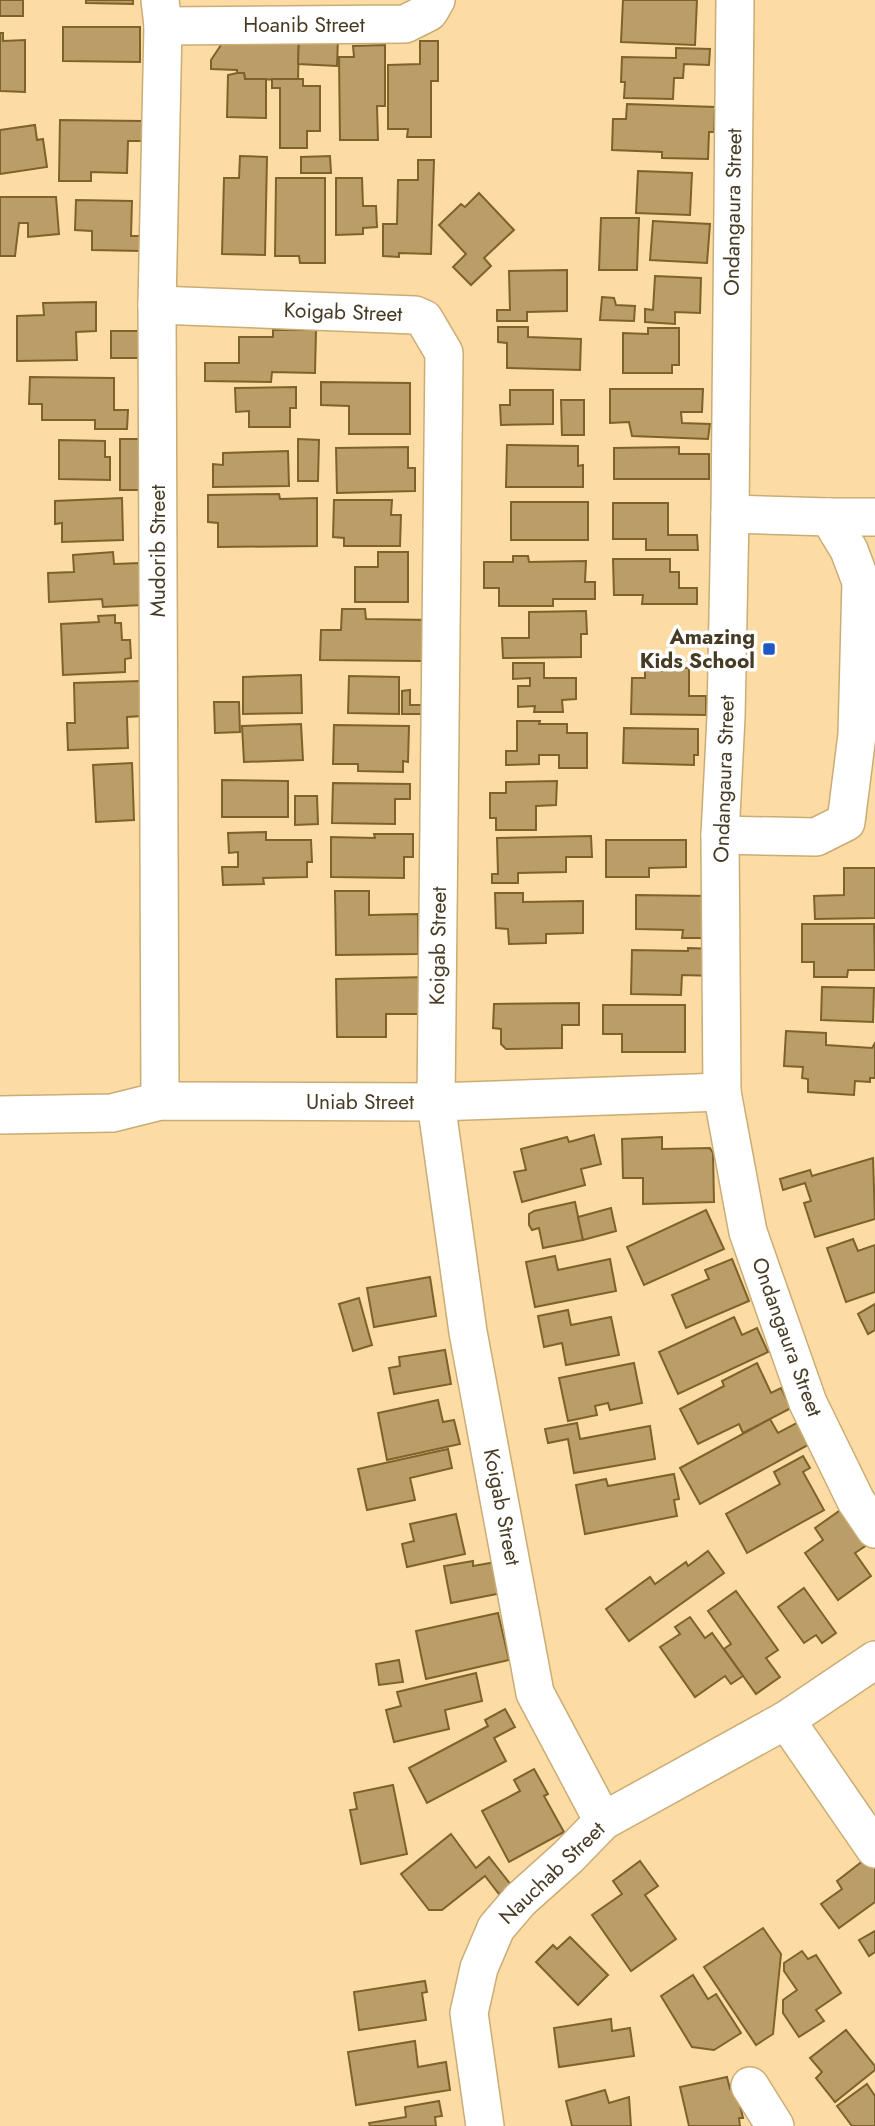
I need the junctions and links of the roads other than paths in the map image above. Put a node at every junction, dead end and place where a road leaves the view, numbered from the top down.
1 (436, 0) edge
2 (735, 0) edge
3 (161, 13) edge
4 (157, 305) junction
5 (730, 514) junction
6 (829, 517) junction
7 (875, 517) edge
8 (720, 835) junction
9 (722, 1092) junction
10 (160, 1101) junction
11 (436, 1102) junction
12 (0, 1115) edge
13 (875, 1529) edge
14 (875, 1660) edge
15 (786, 1720) junction
16 (603, 1821) junction
17 (875, 1849) edge
18 (750, 2086) dead end
19 (485, 2126) edge
20 (775, 2126) edge

1 - 3 street, Hoanib Street
2 - 5 street, Ondangaura Street
3 - 4 street, Mudorib Street
4 - 10 street, Mudorib Street
4 - 11 street, Koigab Street
5 - 6 street
5 - 8 street, Ondangaura Street
6 - 7 street
6 - 8 street
8 - 9 street, Ondangaura Street
9 - 11 street, Uniab Street
9 - 13 street, Ondangaura Street
10 - 11 street, Uniab Street
10 - 12 street, Uniab Street
11 - 16 street, Koigab Street
14 - 15 street, Nauchab Street
15 - 16 street, Nauchab Street
15 - 17 street
16 - 19 street, Nauchab Street
18 - 20 street

